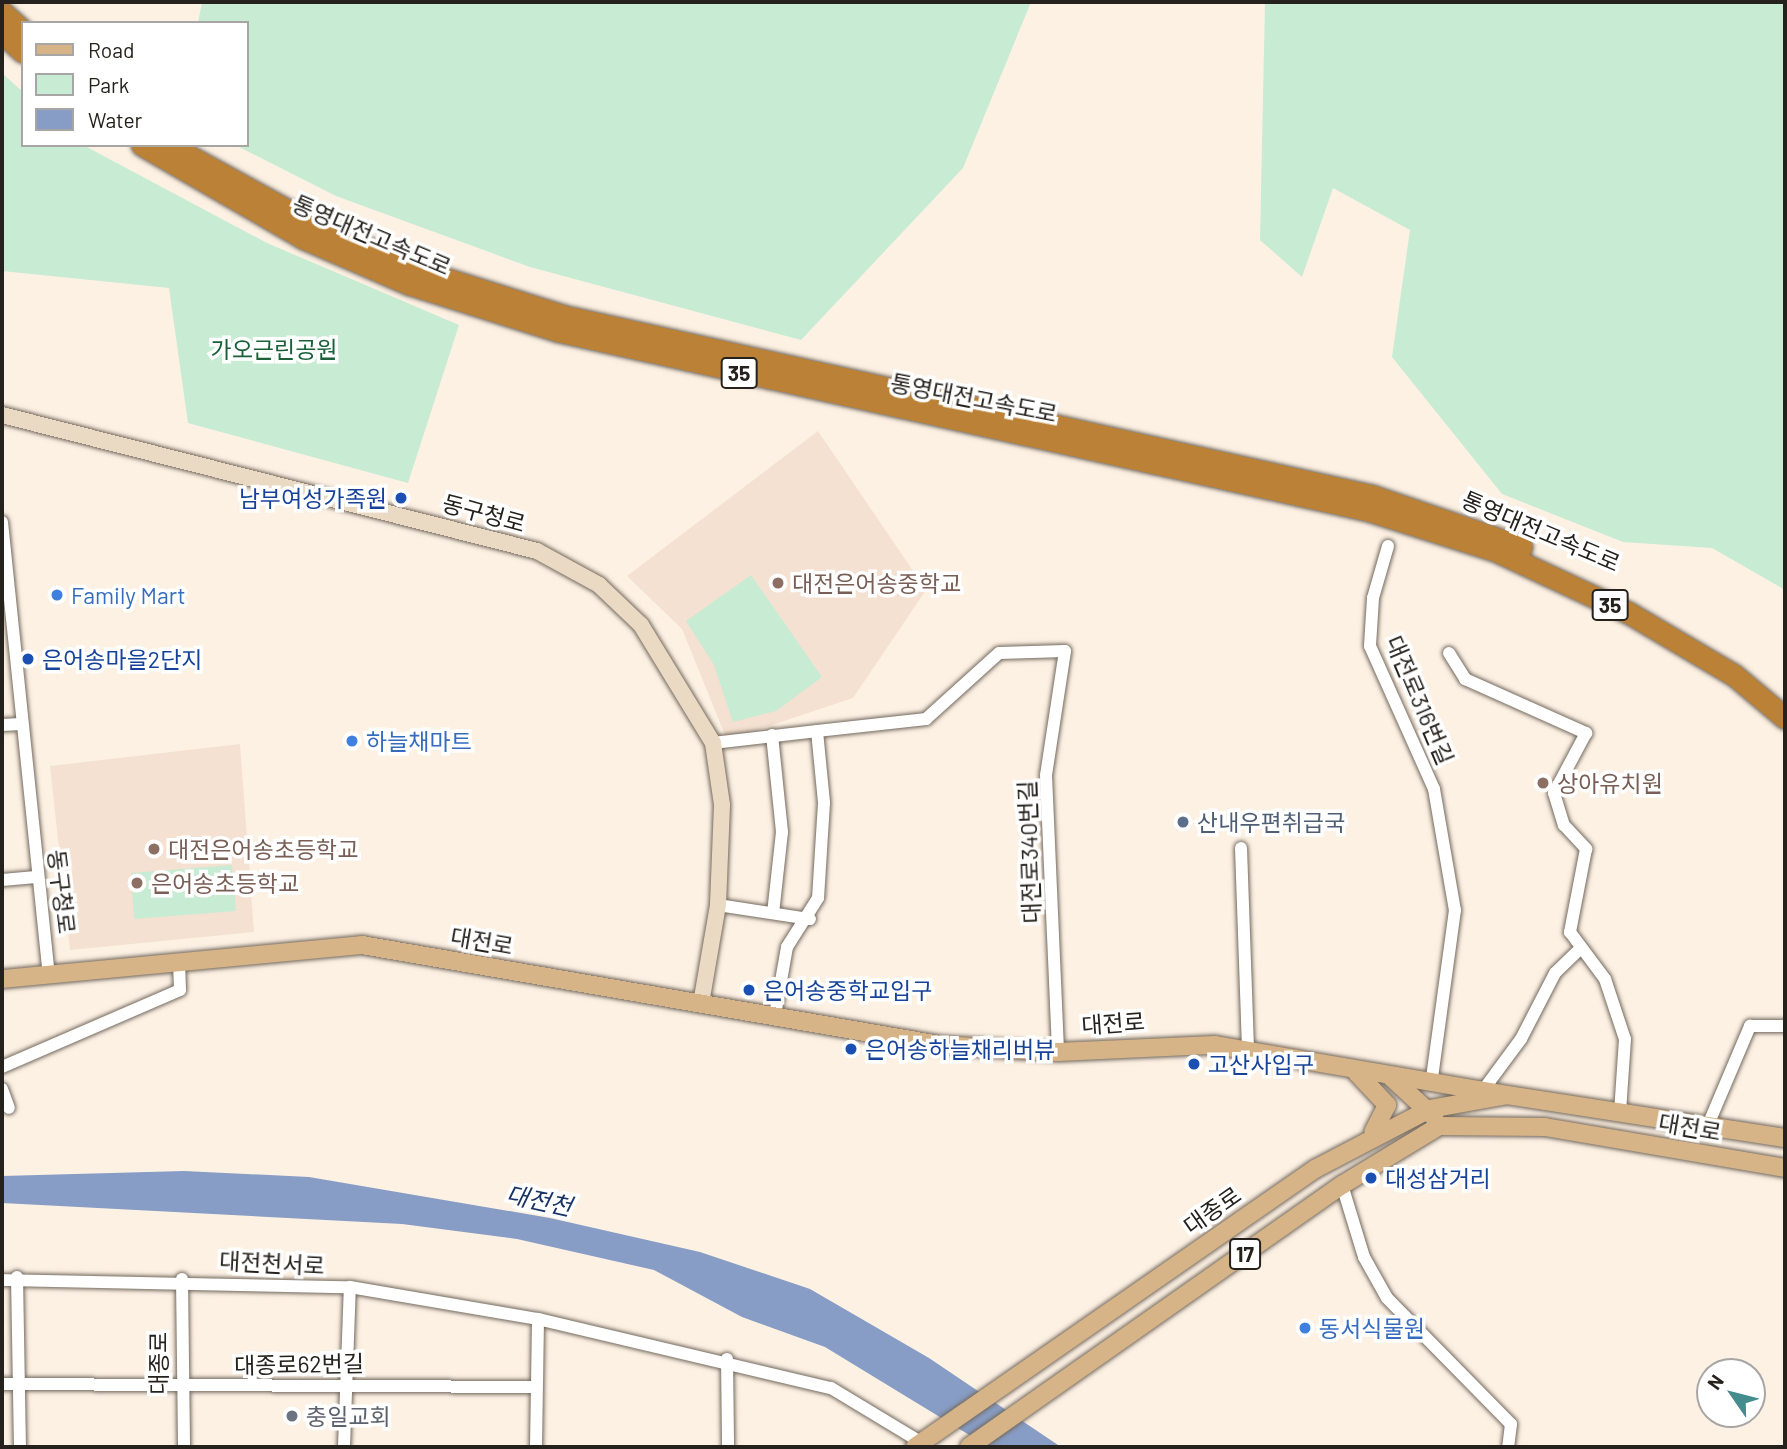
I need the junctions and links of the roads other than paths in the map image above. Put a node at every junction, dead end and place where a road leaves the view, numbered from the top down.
1 (2, 12) edge
2 (21, 30) edge
3 (2, 33) edge
4 (21, 50) edge
5 (145, 147) edge
6 (173, 147) edge
7 (2, 415) edge
8 (1370, 503) junction
9 (1420, 518) junction
10 (2, 522) edge
11 (1388, 546) dead end
12 (1449, 653) dead end
13 (1785, 701) edge
14 (1785, 718) edge
15 (21, 724) junction
16 (2, 725) edge
17 (817, 732) junction
18 (772, 735) junction
19 (713, 743) junction
20 (1241, 848) dead end
21 (36, 877) junction
22 (2, 880) edge
23 (718, 905) junction
24 (774, 914) junction
25 (810, 919) junction
26 (1578, 951) junction
27 (179, 963) junction
28 (49, 975) junction
29 (2, 979) edge
30 (701, 1003) junction
31 (775, 1015) junction
32 (1785, 1026) edge
33 (1248, 1049) junction
34 (1058, 1052) junction
35 (2, 1066) edge
36 (1357, 1073) junction
37 (1388, 1075) junction
38 (1432, 1078) junction
39 (2, 1089) edge
40 (1484, 1090) junction
41 (1507, 1095) junction
42 (9, 1108) dead end
43 (1430, 1109) junction
44 (1620, 1113) junction
45 (1708, 1125) junction
46 (1439, 1126) junction
47 (1370, 1135) junction
48 (1785, 1138) edge
49 (1785, 1168) edge
50 (1342, 1185) junction
51 (17, 1277) junction
52 (182, 1279) junction
53 (2, 1280) edge
54 (350, 1287) junction
55 (538, 1319) junction
56 (727, 1359) junction
57 (2, 1384) edge
58 (346, 1384) junction
59 (20, 1385) junction
60 (182, 1386) junction
61 (536, 1387) junction
62 (920, 1444) edge
63 (20, 1447) edge
64 (184, 1447) edge
65 (344, 1447) edge
66 (536, 1447) edge
67 (728, 1447) edge
68 (970, 1447) edge
69 (1508, 1447) edge

1 - 2 highway
3 - 4 highway
5 - 8 highway, 통영대전고속도로 / 35
6 - 8 highway, 통영대전고속도로 / 35
7 - 19 main road, 동구청로
8 - 9 highway, 통영대전고속도로 / 35
9 - 13 highway, 통영대전고속도로 / 35
9 - 14 highway, 통영대전고속도로 / 35
10 - 15 street, 동구청로
11 - 38 street, 대전로316번길
12 - 26 street
15 - 16 street
15 - 21 street, 동구청로
17 - 18 street
17 - 25 street
17 - 34 street, 대전로340번길
18 - 19 street
18 - 24 street
19 - 23 main road, 동구청로
20 - 33 street
21 - 22 street
21 - 28 street, 동구청로
23 - 24 street
23 - 30 main road, 동구청로
24 - 25 street
25 - 31 street
26 - 40 street
26 - 44 street
27 - 28 main road, 대전로
27 - 30 main road, 대전로
27 - 35 street
28 - 29 main road, 대전로
30 - 31 main road, 대전로
31 - 34 main road, 대전로
32 - 45 street, 대전로
33 - 34 main road, 대전로
33 - 36 main road, 대전로
36 - 37 main road, 대전로
36 - 47 main road
37 - 38 main road, 대전로
37 - 43 main road
38 - 40 main road, 대전로
39 - 42 street
40 - 41 main road, 대전로
41 - 43 main road, 대전로 / 17
41 - 44 main road, 대전로 / 17
43 - 46 main road
43 - 47 main road, 대종로 / 17
44 - 45 main road, 대전로 / 17
45 - 48 main road, 대전로 / 17
46 - 49 main road, 대전로
46 - 50 main road, 17
47 - 62 main road, 대종로 / 17
50 - 68 main road, 17
50 - 69 street
51 - 52 street, 대전천서로
51 - 53 street, 대전천서로
51 - 59 street
52 - 54 street, 대전천서로
52 - 60 street, 대종로
54 - 55 street, 대전천서로
54 - 58 street
55 - 56 street, 대전천서로
55 - 61 street
56 - 62 street, 대전천서로
56 - 67 street
57 - 59 street, 대종로62번길
58 - 60 street, 대종로62번길
58 - 61 street, 대종로62번길
58 - 65 street
59 - 60 street, 대종로62번길
59 - 63 street
60 - 64 street, 대종로
61 - 66 street

